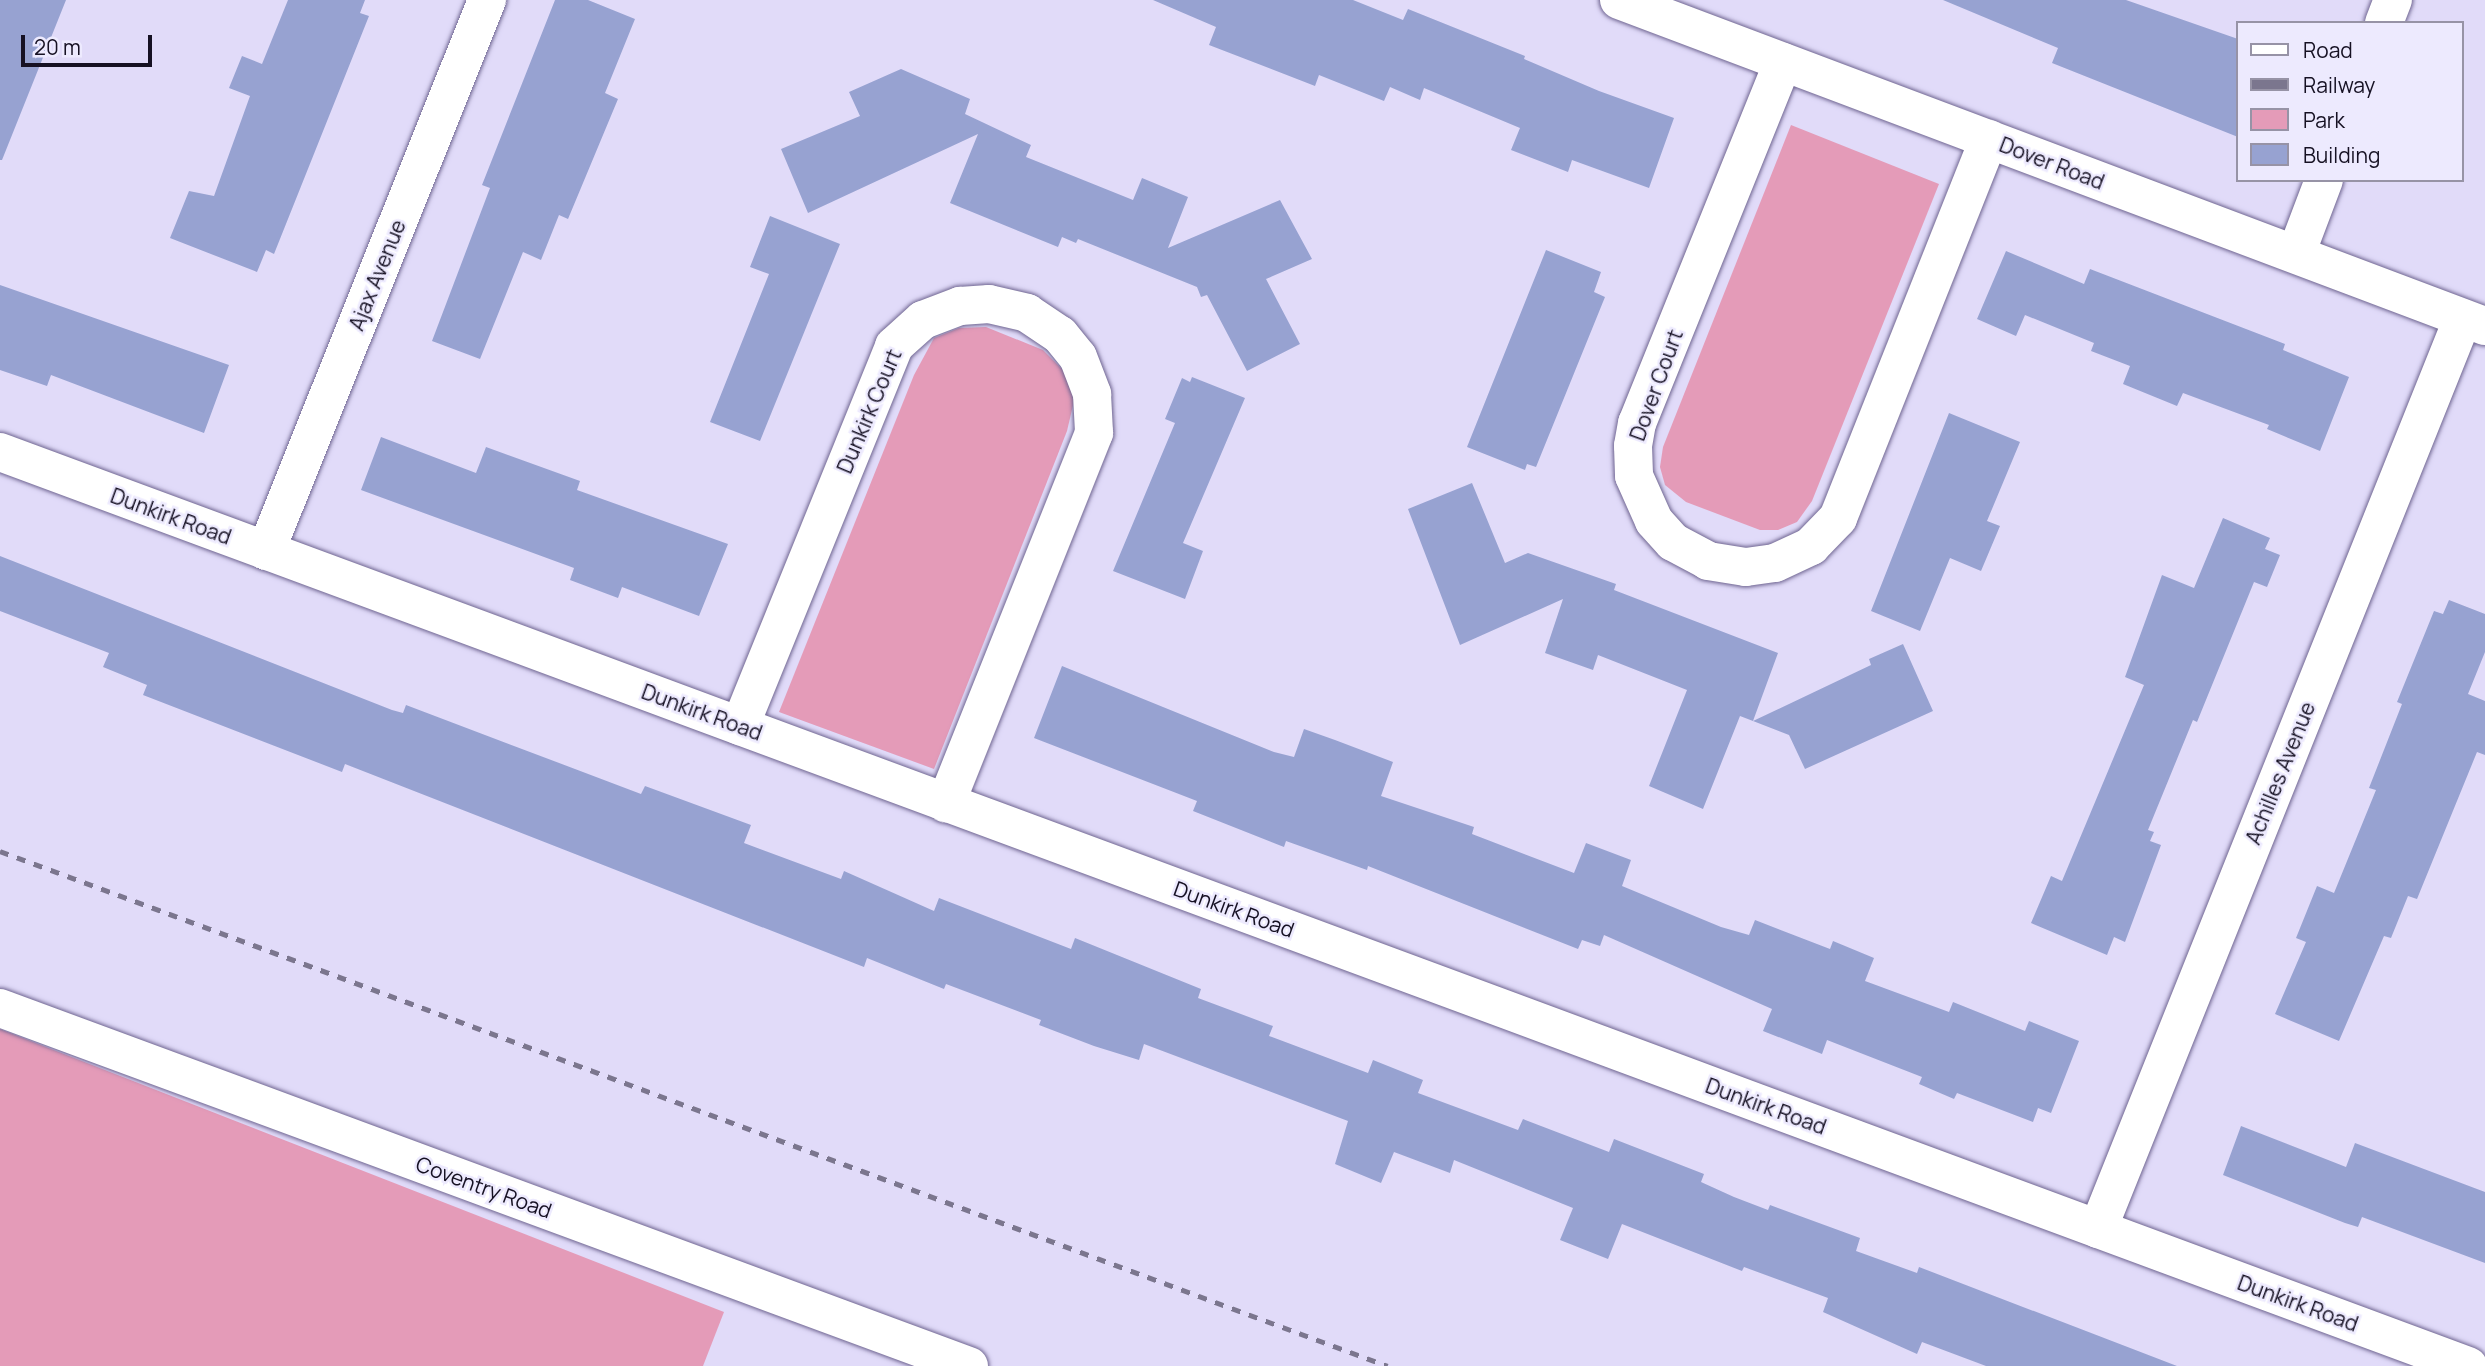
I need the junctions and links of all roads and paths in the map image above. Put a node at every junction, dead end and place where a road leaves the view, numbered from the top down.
1 (487, 0) edge
2 (1619, 0) edge
3 (2393, 0) edge
4 (2385, 21) edge
5 (1783, 62) junction
6 (1989, 139) junction
7 (2323, 182) edge
8 (2296, 254) junction
9 (2474, 322) edge
10 (0, 452) edge
11 (266, 551) junction
12 (740, 726) junction
13 (946, 803) junction
14 (0, 1007) edge
15 (2098, 1229) junction
16 (969, 1366) edge
17 (2468, 1366) edge

1 - 11 street, Ajax Avenue
2 - 5 street, Dover Road
3 - 4 street
5 - 6 street, Dover Road
5 - 6 street, Dover Court
6 - 8 street, Dover Road
7 - 8 street
8 - 9 street, Dover Road
9 - 15 street, Achilles Avenue
10 - 11 street, Dunkirk Road
11 - 12 street, Dunkirk Road
12 - 13 street, Dunkirk Road
12 - 13 street, Dunkirk Court
13 - 15 street, Dunkirk Road
14 - 16 street, Coventry Road
15 - 17 street, Dunkirk Road

